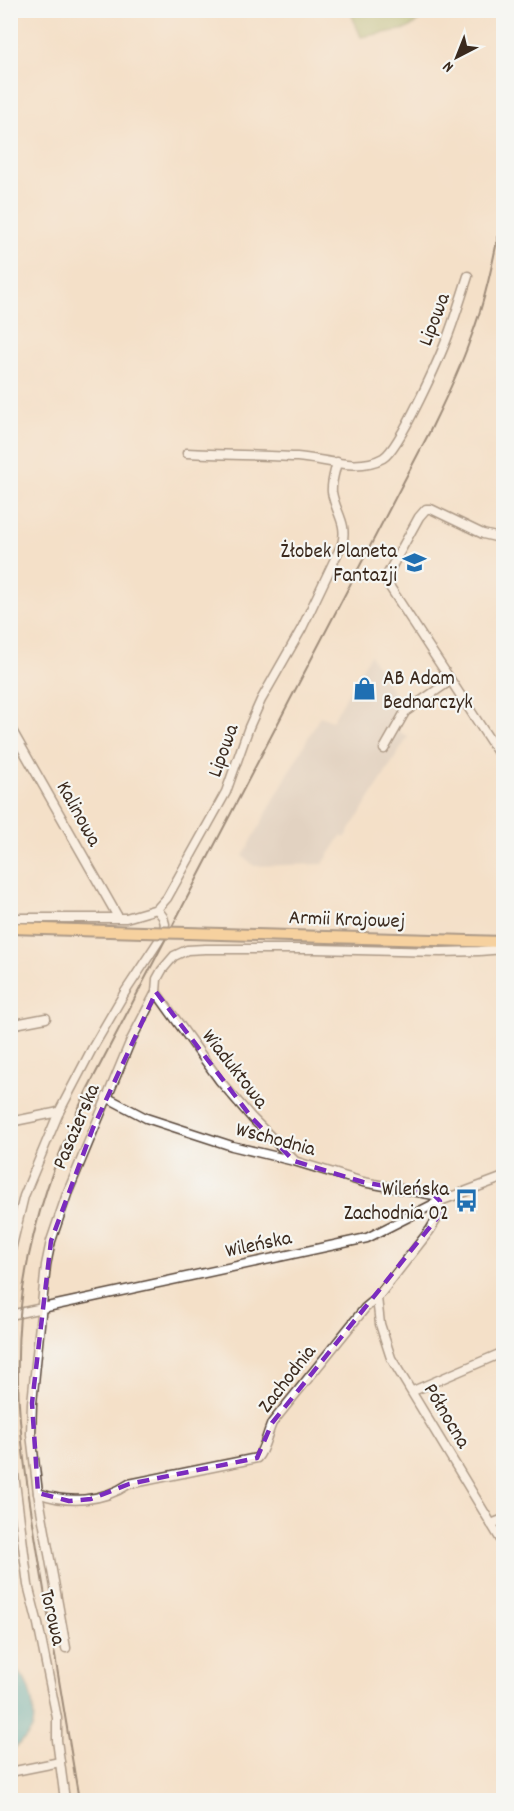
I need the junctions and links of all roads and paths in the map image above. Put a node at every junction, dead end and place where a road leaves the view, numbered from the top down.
1 (468, 276) dead end
2 (187, 453) dead end
3 (337, 462) junction
4 (504, 539) edge
5 (450, 681) junction
6 (10, 727) edge
7 (384, 749) dead end
8 (504, 762) edge
9 (157, 909) junction
10 (118, 917) junction
11 (10, 918) edge
12 (10, 928) edge
13 (504, 942) edge
14 (504, 949) edge
15 (156, 992) junction
16 (46, 1018) dead end
17 (10, 1025) edge
18 (106, 1097) junction
19 (59, 1112) junction
20 (10, 1122) edge
21 (294, 1161) junction
22 (504, 1177) edge
23 (440, 1201) junction
24 (10, 1254) edge
25 (377, 1298) junction
26 (42, 1309) junction
27 (10, 1315) edge
28 (504, 1352) edge
29 (412, 1391) junction
30 (10, 1442) edge
31 (38, 1493) junction
32 (504, 1519) edge
33 (491, 1524) junction
34 (504, 1545) edge
35 (66, 1648) dead end
36 (60, 1762) junction
37 (10, 1772) edge
38 (65, 1800) edge

1 - 3 street, Lipowa
2 - 3 street, Lipowa
3 - 9 street, Lipowa
4 - 5 street
5 - 7 street
5 - 8 street
6 - 10 street, Kalinowa
9 - 10 street
9 - 19 street
10 - 11 street
12 - 13 main road, Armii Krajowej, bridge
14 - 15 street, Pasażerska
15 - 18 street, Pasażerska
15 - 21 street, Wiaduktowa
16 - 17 street
18 - 21 street, Wschodnia
18 - 26 street, Pasażerska
19 - 20 street
19 - 24 street
21 - 23 street, Wschodnia
22 - 23 street, Wileńska
23 - 25 street, Zachodnia
23 - 26 street, Wileńska
25 - 29 street, Północna
25 - 31 street, Zachodnia
26 - 27 street, Wileńska
26 - 31 street, Pasażerska
28 - 29 street
29 - 33 street, Północna
30 - 36 street, Torowa
31 - 35 street, Pasażerska
32 - 33 street
33 - 34 street, Północna
36 - 37 street
36 - 38 street, Torowa

